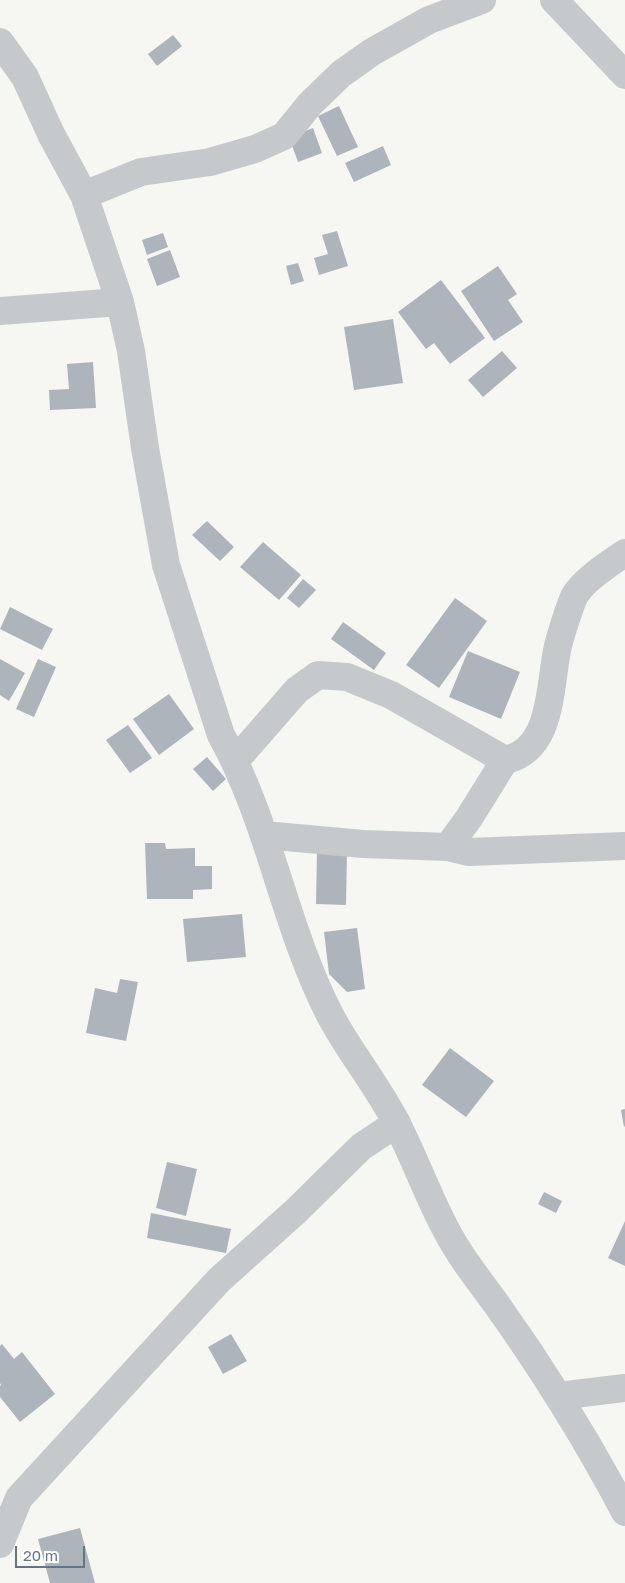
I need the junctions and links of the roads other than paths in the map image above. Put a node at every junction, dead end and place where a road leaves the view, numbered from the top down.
1 (482, 0) edge
2 (554, 0) edge
3 (0, 42) edge
4 (625, 75) edge
5 (84, 195) junction
6 (120, 302) junction
7 (0, 311) edge
8 (625, 552) edge
9 (505, 760) junction
10 (235, 761) junction
11 (264, 835) junction
12 (625, 846) edge
13 (448, 847) junction
14 (397, 1123) junction
15 (625, 1388) edge
16 (558, 1396) junction
17 (625, 1512) edge
18 (0, 1544) edge

1 - 5 street
2 - 4 street
3 - 5 street
5 - 6 street
6 - 7 street
6 - 10 street
8 - 9 street
9 - 10 street
9 - 13 street
10 - 11 street
11 - 13 street
11 - 14 street
12 - 13 street
14 - 16 street
14 - 18 street
15 - 16 street
16 - 17 street

